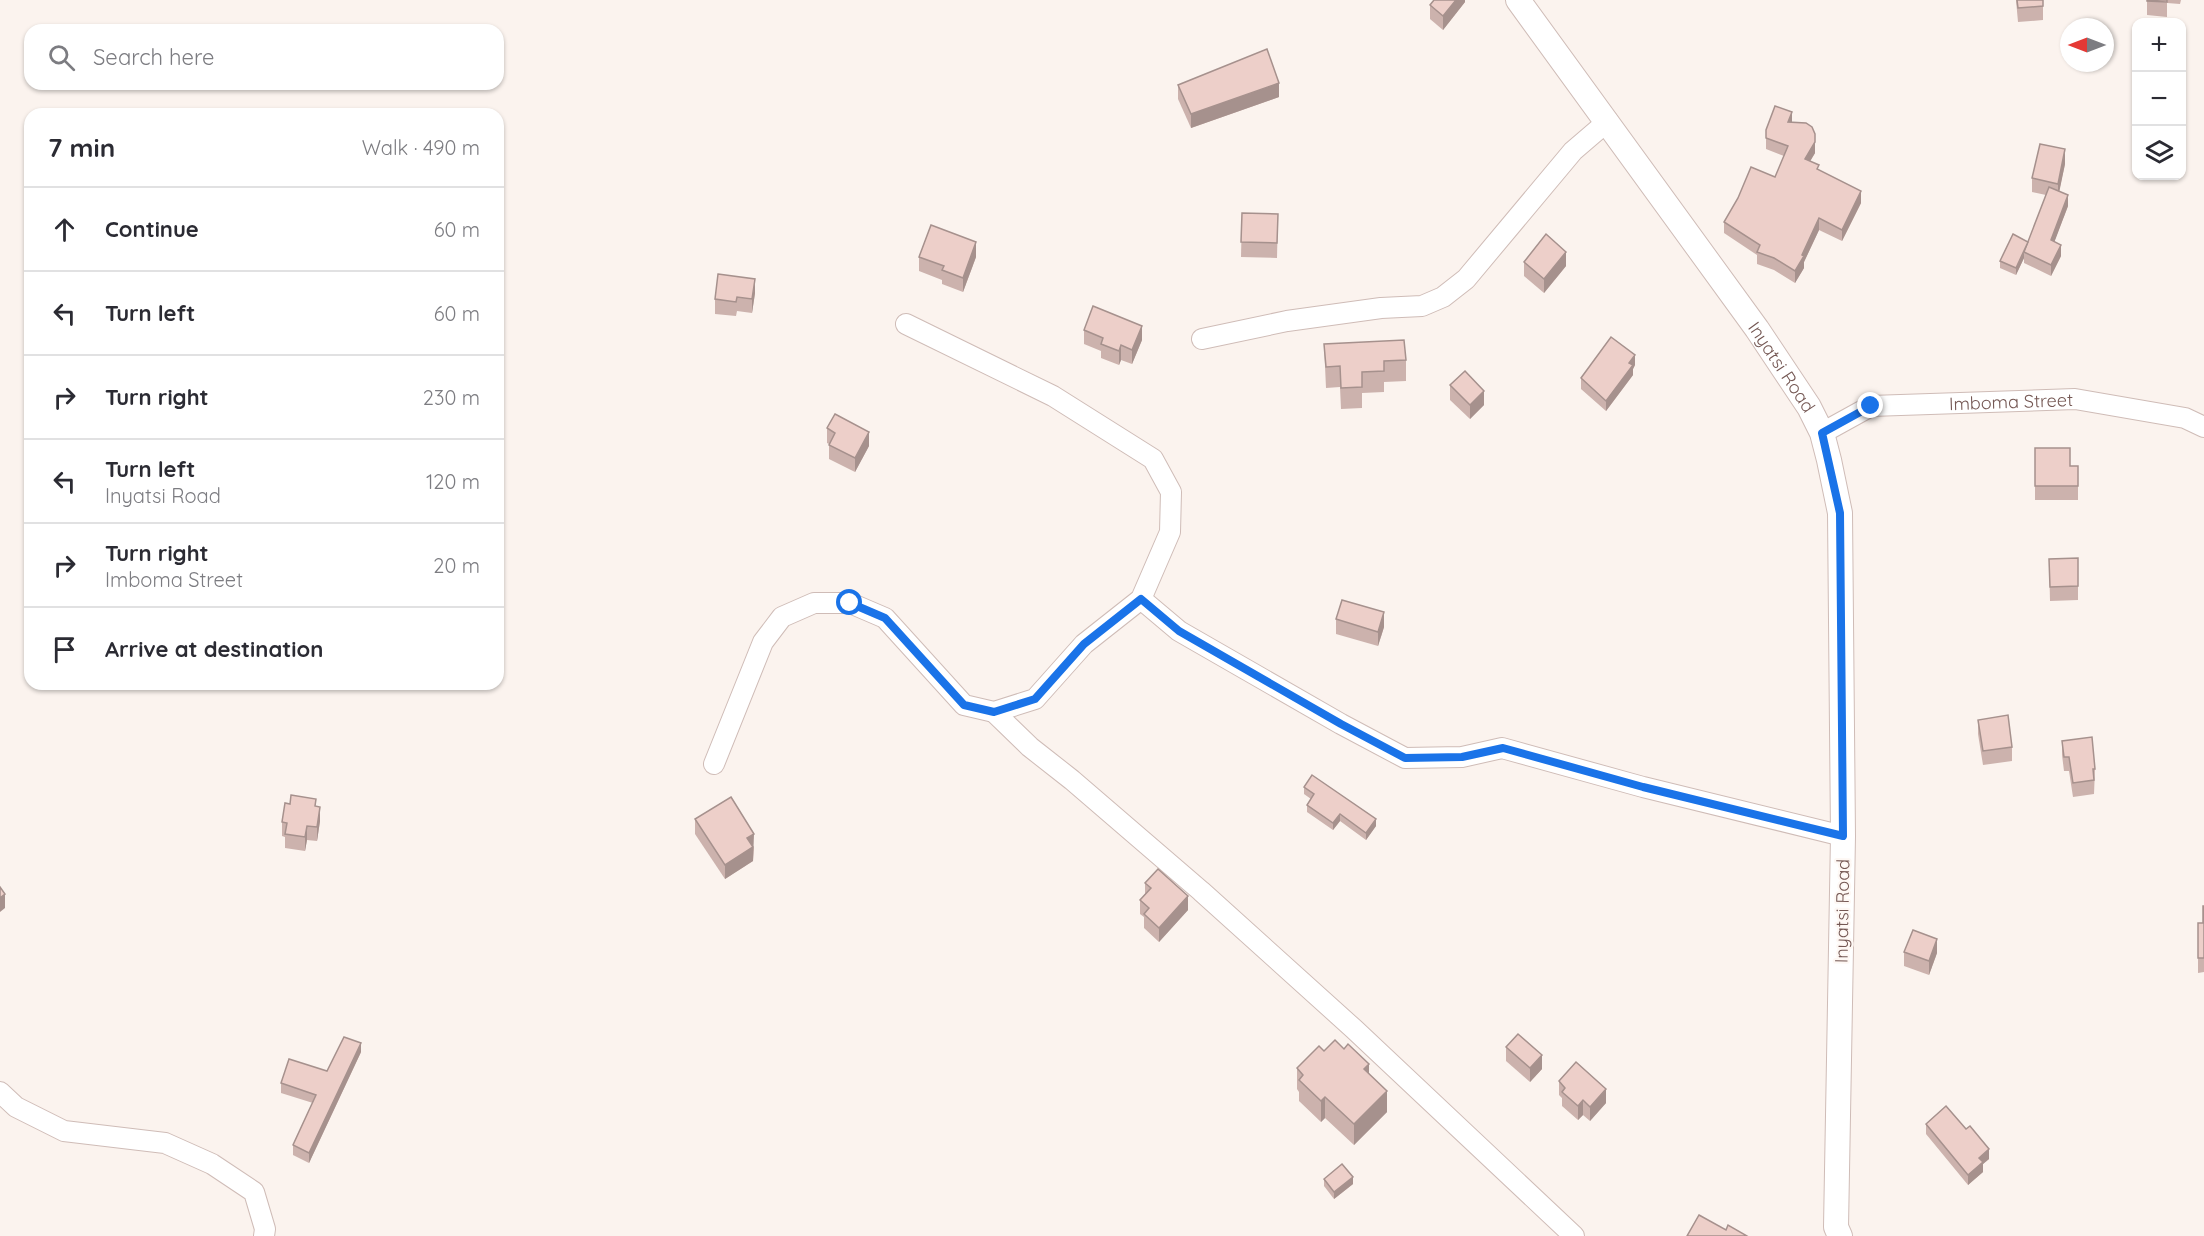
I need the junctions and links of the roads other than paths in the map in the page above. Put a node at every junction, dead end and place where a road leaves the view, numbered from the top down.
1 (1518, 0) edge
2 (1608, 121) junction
3 (906, 324) dead end
4 (1202, 339) dead end
5 (2204, 427) edge
6 (1822, 433) junction
7 (1141, 599) junction
8 (994, 712) junction
9 (714, 764) dead end
10 (1843, 836) junction
11 (0, 1092) edge
12 (264, 1236) edge
13 (1574, 1236) edge
14 (1840, 1236) edge

1 - 2 street, Inyatsi Road
2 - 4 street
2 - 6 street, Inyatsi Road
3 - 7 street
5 - 6 street, Imboma Street
6 - 10 street, Inyatsi Road
7 - 8 street
7 - 10 street
8 - 9 street
8 - 13 street
10 - 14 street, Inyatsi Road
11 - 12 street

